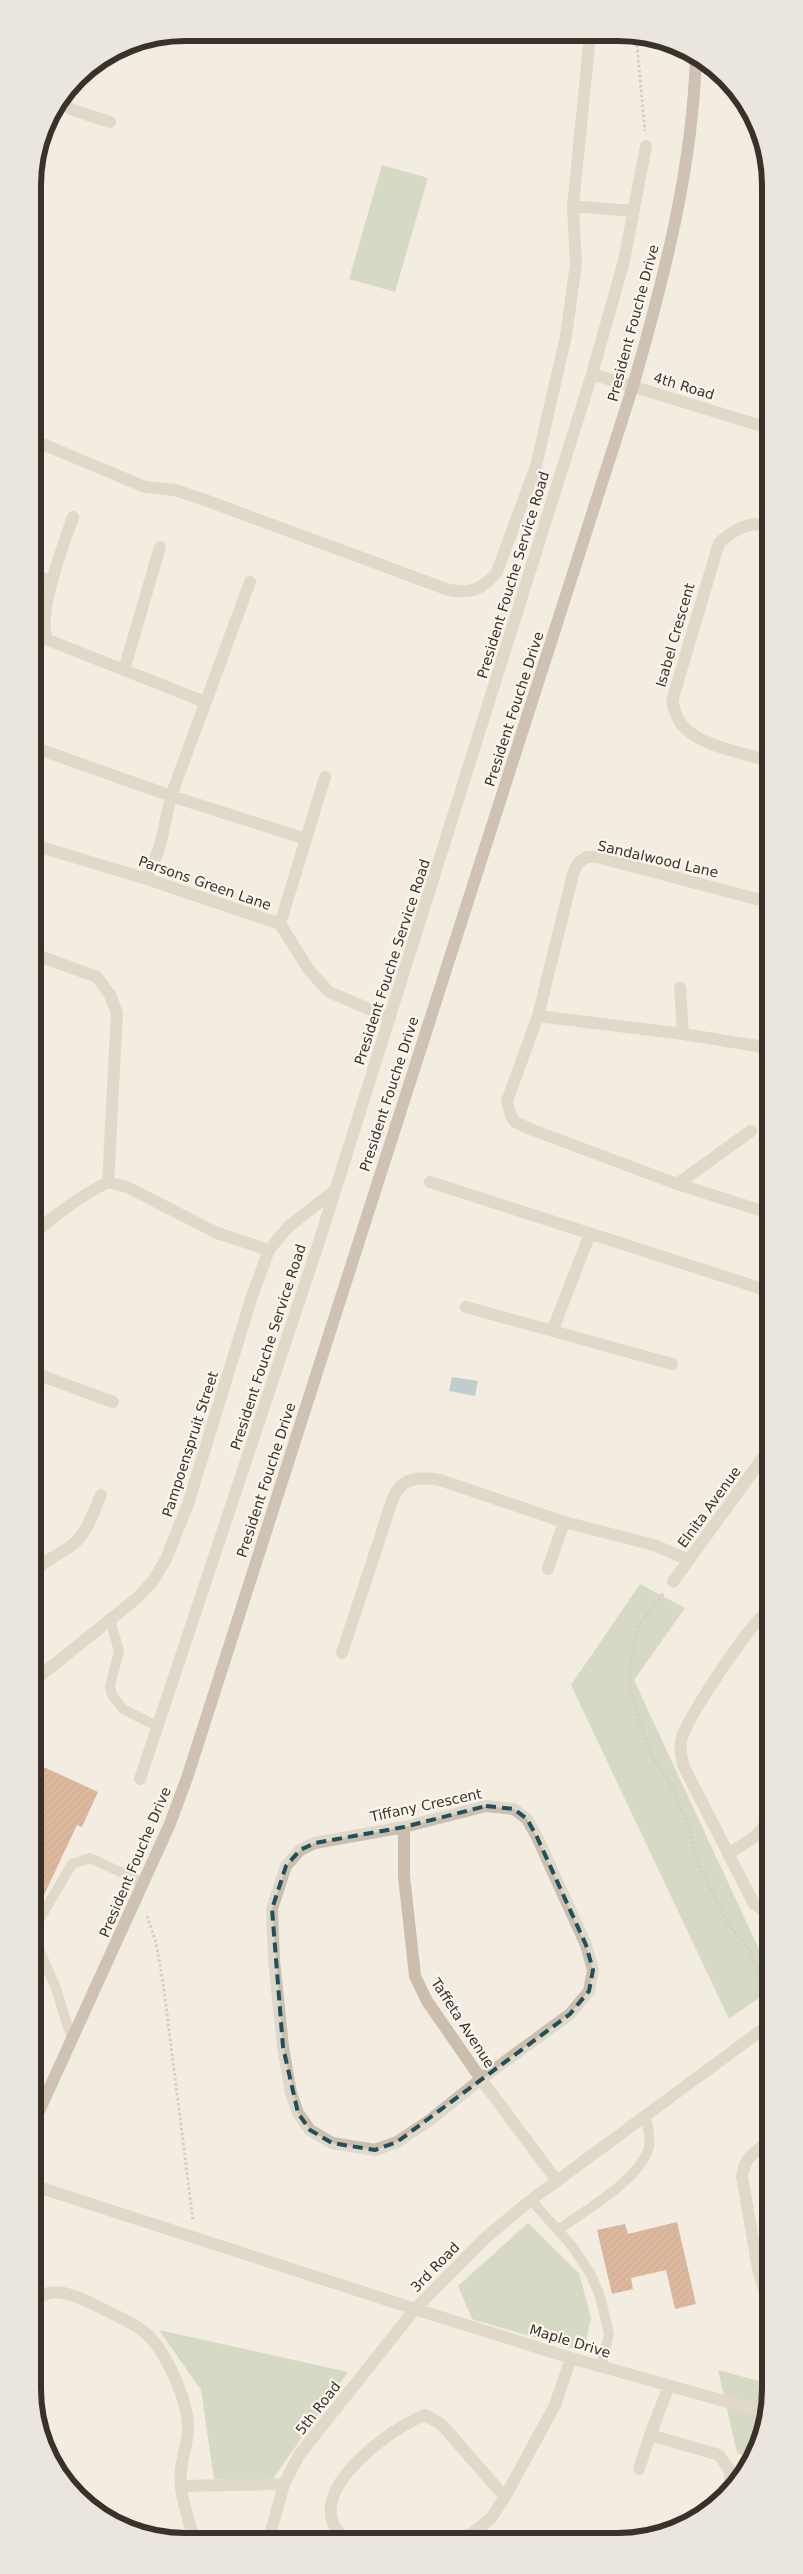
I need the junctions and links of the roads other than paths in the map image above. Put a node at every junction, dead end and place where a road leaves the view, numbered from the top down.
1 (589, 41) edge
2 (695, 64) edge
3 (66, 106) edge
4 (110, 122) dead end
5 (646, 146) road end
6 (573, 206) junction
7 (632, 211) junction
8 (592, 374) junction
9 (633, 386) junction
10 (762, 426) edge
11 (42, 443) edge
12 (73, 518) dead end
13 (762, 524) edge
14 (160, 547) dead end
15 (42, 577) edge
16 (51, 581) junction
17 (250, 582) dead end
18 (124, 670) junction
19 (205, 702) junction
20 (42, 750) edge
21 (762, 759) edge
22 (325, 777) dead end
23 (170, 796) junction
24 (306, 840) junction
25 (42, 847) edge
26 (147, 879) junction
27 (762, 900) edge
28 (280, 924) junction
29 (42, 957) edge
30 (680, 988) dead end
31 (538, 1016) junction
32 (390, 1018) junction
33 (683, 1034) junction
34 (762, 1047) edge
35 (751, 1131) dead end
36 (108, 1182) junction
37 (430, 1182) dead end
38 (676, 1184) junction
39 (334, 1191) junction
40 (762, 1211) edge
41 (42, 1227) edge
42 (590, 1234) junction
43 (269, 1250) junction
44 (762, 1289) edge
45 (466, 1307) dead end
46 (553, 1330) junction
47 (672, 1364) dead end
48 (41, 1376) edge
49 (113, 1402) dead end
50 (761, 1460) edge
51 (101, 1495) dead end
52 (564, 1522) junction
53 (689, 1560) junction
54 (41, 1561) edge
55 (548, 1570) dead end
56 (673, 1582) dead end
57 (761, 1618) edge
58 (110, 1619) junction
59 (342, 1654) dead end
60 (41, 1674) edge
61 (158, 1727) junction
62 (140, 1779) dead end
63 (404, 1827) junction
64 (761, 1830) edge
65 (728, 1854) junction
66 (142, 1888) junction
67 (761, 1909) edge
68 (41, 1916) edge
69 (41, 1954) edge
70 (761, 2035) edge
71 (72, 2040) junction
72 (481, 2079) junction
73 (41, 2107) edge
74 (646, 2116) junction
75 (761, 2147) edge
76 (558, 2181) junction
77 (41, 2188) edge
78 (531, 2200) junction
79 (558, 2230) junction
80 (761, 2267) edge
81 (758, 2269) junction
82 (761, 2279) edge
83 (41, 2297) edge
84 (415, 2309) junction
85 (571, 2358) junction
86 (601, 2366) junction
87 (669, 2386) junction
88 (760, 2411) edge
89 (650, 2435) junction
90 (639, 2469) dead end
91 (730, 2478) edge
92 (284, 2484) junction
93 (181, 2486) junction
94 (505, 2497) junction
95 (193, 2533) edge
96 (271, 2533) edge
97 (340, 2533) edge
98 (472, 2533) edge

1 - 6 street
2 - 9 street, President Fouche Drive
3 - 4 street
5 - 7 street, President Fouche Service Road
6 - 7 street
6 - 11 street
7 - 8 street, President Fouche Service Road
8 - 9 street, 4th Road
8 - 32 street, President Fouche Service Road
9 - 10 street, 4th Road
9 - 66 street, President Fouche Drive
12 - 16 street
13 - 21 street, Isabel Crescent
14 - 18 street
15 - 16 street
16 - 18 street
17 - 19 street
18 - 19 street
19 - 23 street
20 - 23 street
22 - 24 street
23 - 24 street
23 - 26 street
24 - 28 street
25 - 26 street, Parsons Green Lane
26 - 28 street, Parsons Green Lane
27 - 31 street, Sandalwood Lane
28 - 32 street, Parsons Green Lane
29 - 36 street
30 - 33 street
31 - 33 street
31 - 38 street, Sandalwood Lane
32 - 39 street, President Fouche Service Road
33 - 34 street
35 - 38 street
36 - 41 street
36 - 43 street
37 - 42 street
38 - 40 street, Sandalwood Lane
39 - 43 street, Pampoenspruit Street
39 - 61 street, President Fouche Service Road
42 - 44 street
42 - 46 street
43 - 58 street, Pampoenspruit Street
45 - 46 street
46 - 47 street
48 - 49 street
50 - 53 street, Elnita Avenue
51 - 54 street
52 - 53 street
52 - 55 street
52 - 59 street
53 - 56 street, Elnita Avenue
57 - 65 street
58 - 60 street, Pampoenspruit Street
58 - 61 lane
61 - 62 street, President Fouche Service Road
63 - 72 street, Taffeta Avenue
63 - 72 street, Tiffany Crescent
63 - 72 street, Tiffany Crescent
64 - 65 street
65 - 67 street
66 - 68 lane
66 - 71 street, President Fouche Drive
69 - 71 lane
70 - 74 street, 3rd Road
71 - 73 street, President Fouche Drive
72 - 76 street, Taffeta Avenue
74 - 76 street, 3rd Road
74 - 79 lane
75 - 81 street
76 - 78 street, 3rd Road
77 - 84 street, 3rd Road
78 - 79 lane
78 - 84 street, 3rd Road
79 - 86 lane
80 - 81 street
81 - 82 street
83 - 93 street
84 - 85 street, Maple Drive
84 - 92 street, 5th Road
85 - 86 street, Maple Drive
85 - 94 street
86 - 87 street, Maple Drive
87 - 88 street, Maple Drive
87 - 89 street
89 - 90 street
89 - 91 street
92 - 93 street
92 - 96 street, 5th Road
93 - 95 street
94 - 97 street
94 - 98 street

